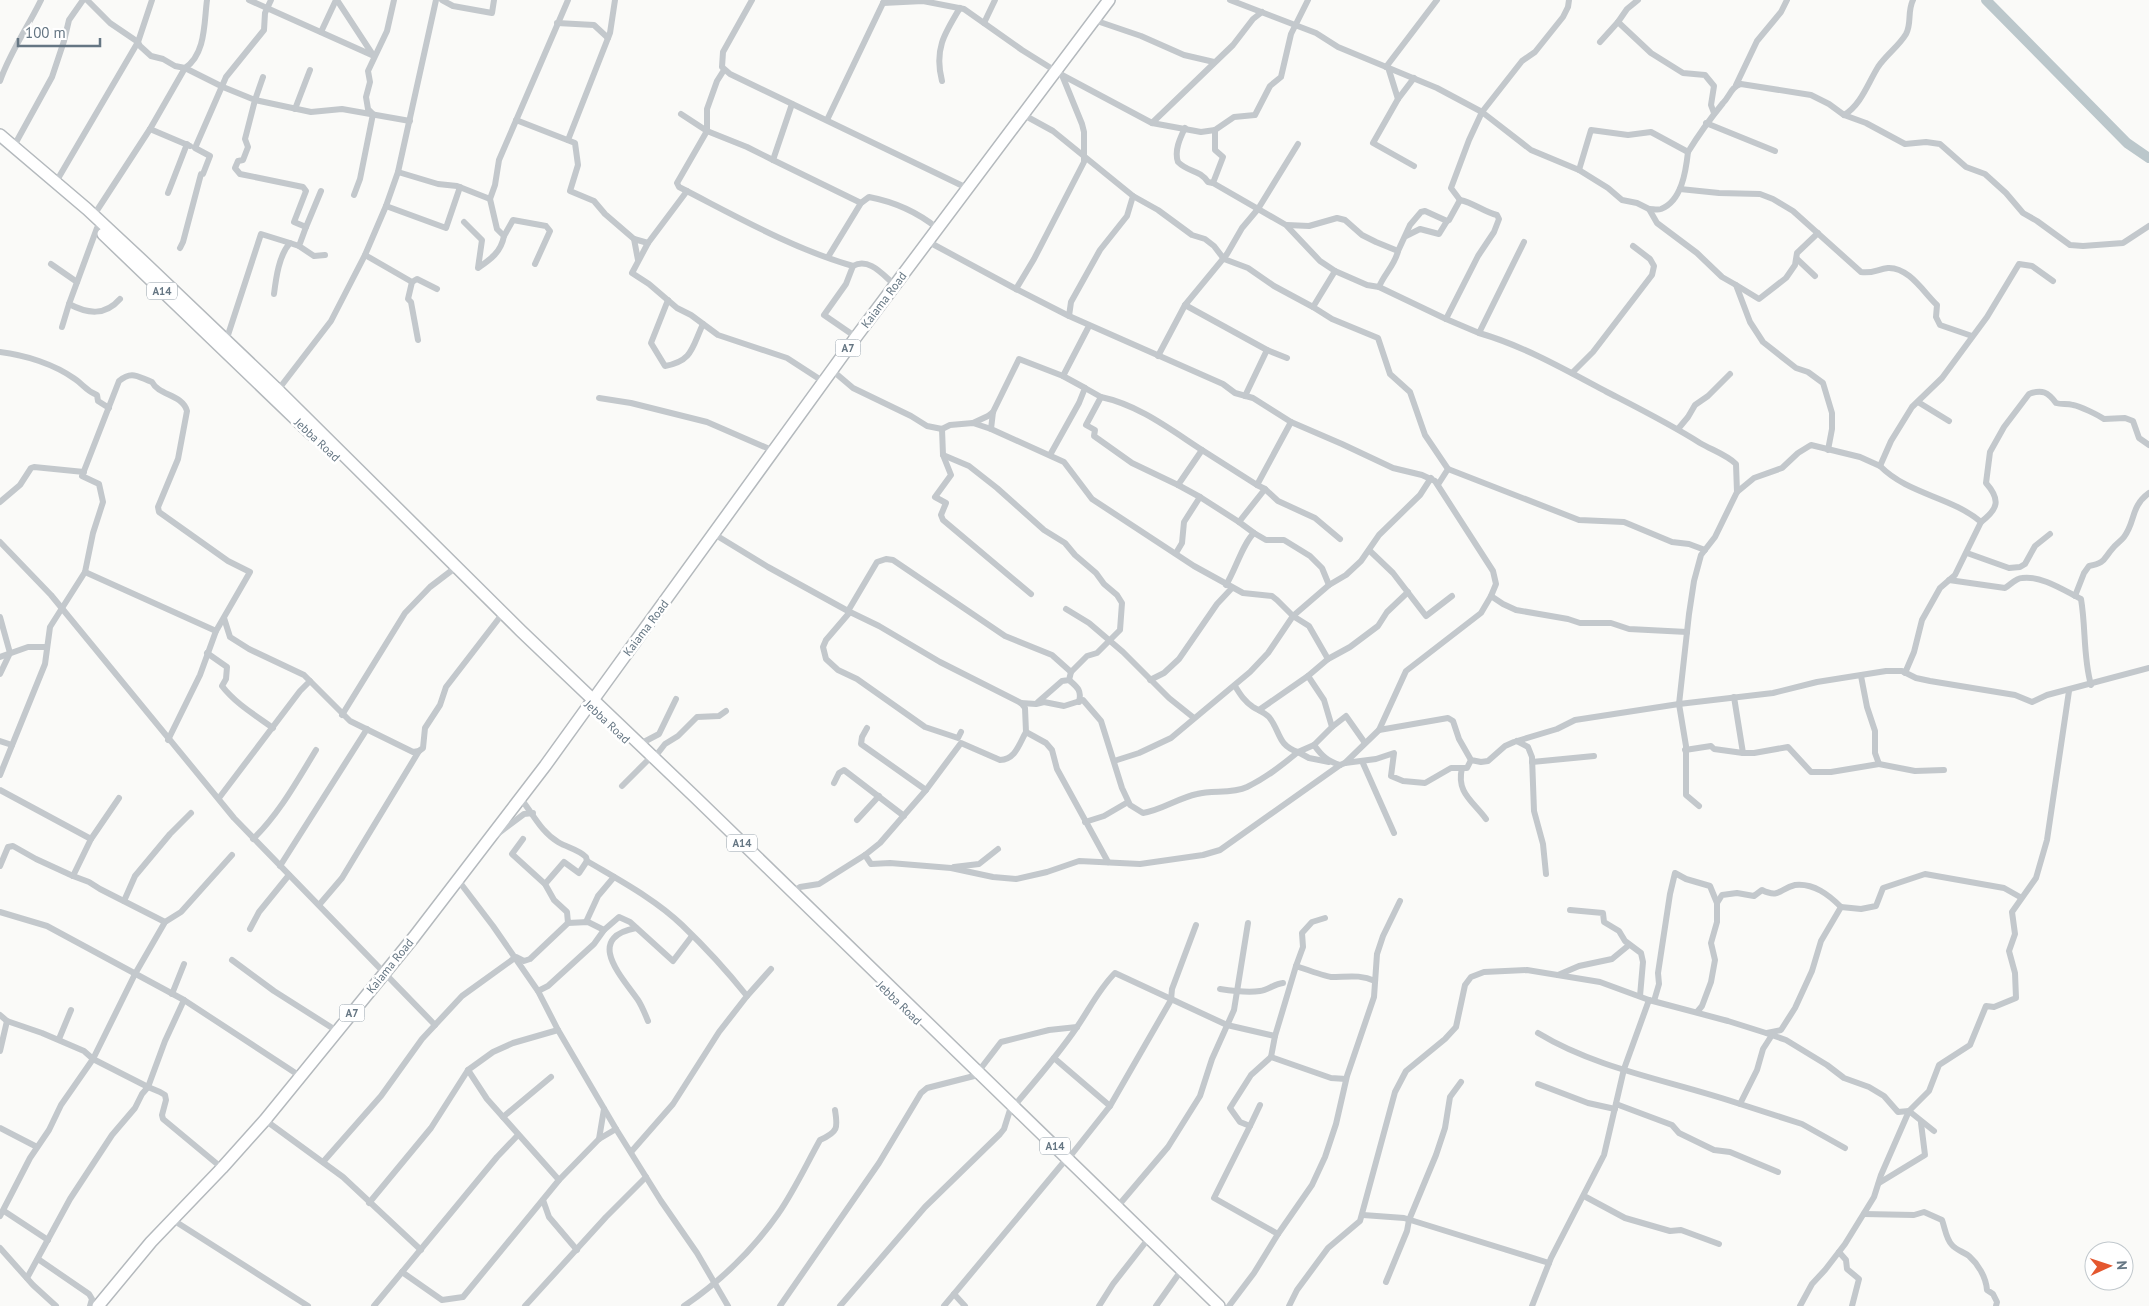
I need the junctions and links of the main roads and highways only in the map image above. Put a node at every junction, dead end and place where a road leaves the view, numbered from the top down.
1 (1109, 0) edge
2 (0, 136) edge
3 (0, 144) edge
4 (591, 702) junction
5 (651, 759) junction
6 (976, 1074) junction
7 (1065, 1161) junction
8 (98, 1306) edge
9 (1209, 1306) edge
10 (1219, 1306) edge

1 - 4 highway, Kaiama Road / A7
2 - 4 highway, Jebba Road / A14
3 - 4 highway, Jebba Road / A14
4 - 5 highway, Jebba Road / A14
4 - 5 highway, Jebba Road / A14
4 - 8 highway, Kaiama Road / A7
5 - 6 highway, Jebba Road / A14
5 - 6 highway, Jebba Road / A14
6 - 7 highway, Jebba Road / A14
7 - 9 highway, Jebba Road / A14
7 - 10 highway, Jebba Road / A14

